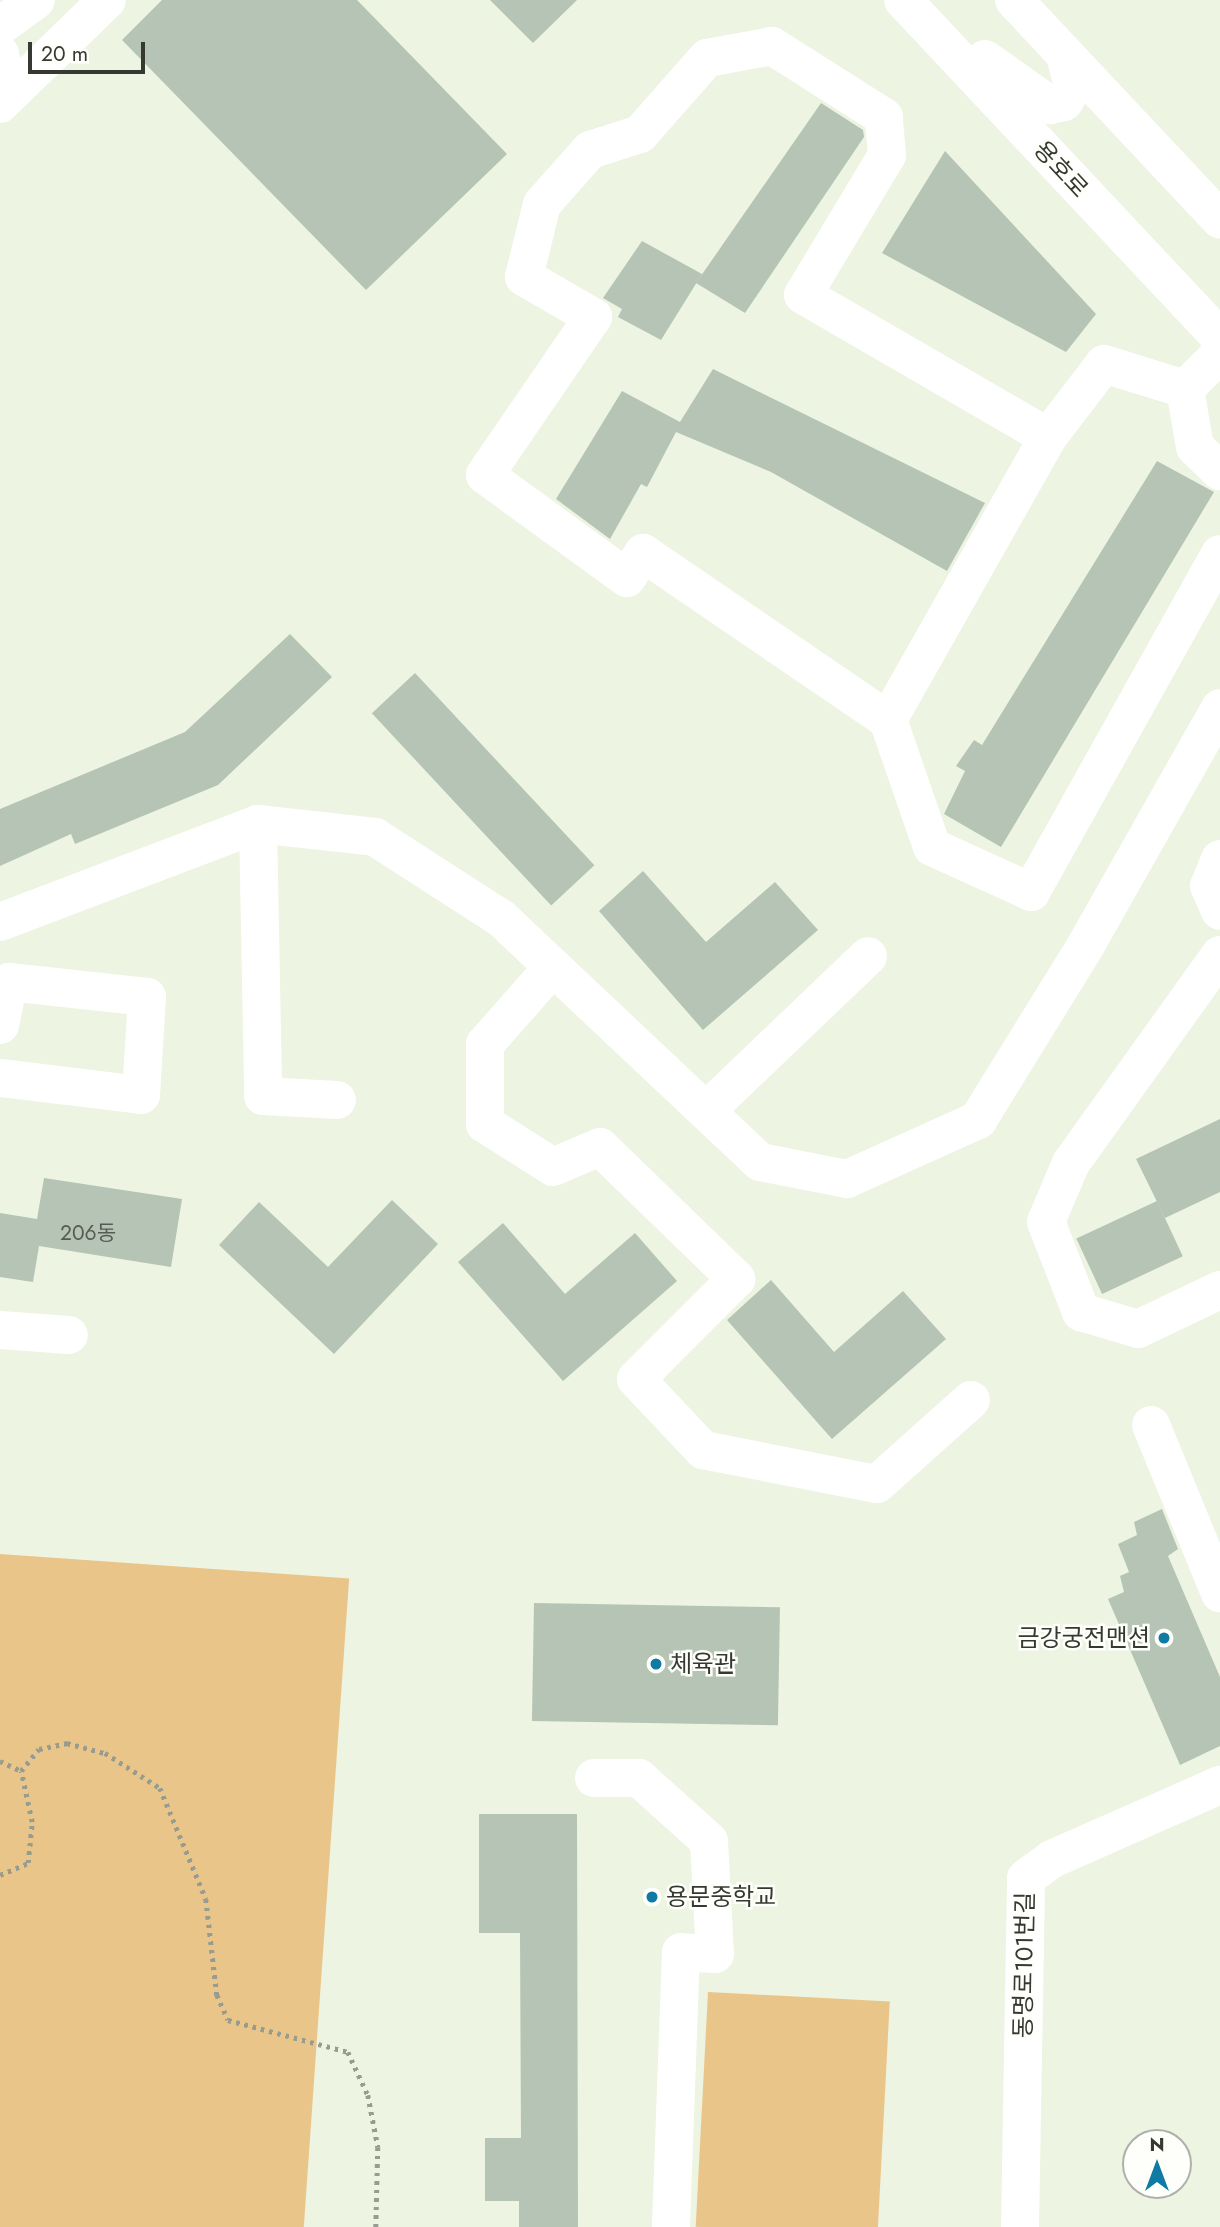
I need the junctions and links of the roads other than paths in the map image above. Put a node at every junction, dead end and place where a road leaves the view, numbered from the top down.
1 (36, 0) edge
2 (107, 0) edge
3 (1014, 0) edge
4 (914, 13) edge
5 (0, 26) edge
6 (1065, 54) junction
7 (9, 72) edge
8 (1220, 219) edge
9 (1220, 338) edge
10 (1220, 354) edge
11 (1185, 389) junction
12 (1048, 437) junction
13 (1220, 471) edge
14 (1220, 554) edge
15 (1220, 708) edge
16 (888, 720) junction
17 (258, 824) junction
18 (1220, 859) edge
19 (1220, 911) edge
20 (0, 922) edge
21 (1220, 955) edge
22 (868, 956) dead end
23 (553, 967) junction
24 (0, 1026) edge
25 (0, 1078) edge
26 (337, 1100) dead end
27 (706, 1111) junction
28 (1220, 1290) edge
29 (0, 1330) edge
30 (69, 1335) dead end
31 (971, 1400) dead end
32 (1151, 1425) dead end
33 (1220, 1593) edge
34 (594, 1778) dead end
35 (1220, 1785) edge
36 (671, 2227) edge
37 (1020, 2227) edge

1 - 5 main road
2 - 7 main road
3 - 6 main road
4 - 6 main road
4 - 9 main road, 용호로
6 - 8 main road
10 - 11 main road
11 - 12 main road
11 - 13 main road
12 - 16 main road
12 - 16 main road
14 - 16 main road
15 - 27 main road
17 - 20 main road
17 - 23 main road
17 - 26 main road
18 - 19 main road
21 - 28 main road
22 - 27 main road
23 - 27 main road
23 - 31 main road
24 - 25 main road
29 - 30 main road
32 - 33 main road
34 - 36 main road
35 - 37 main road, 동명로101번길

